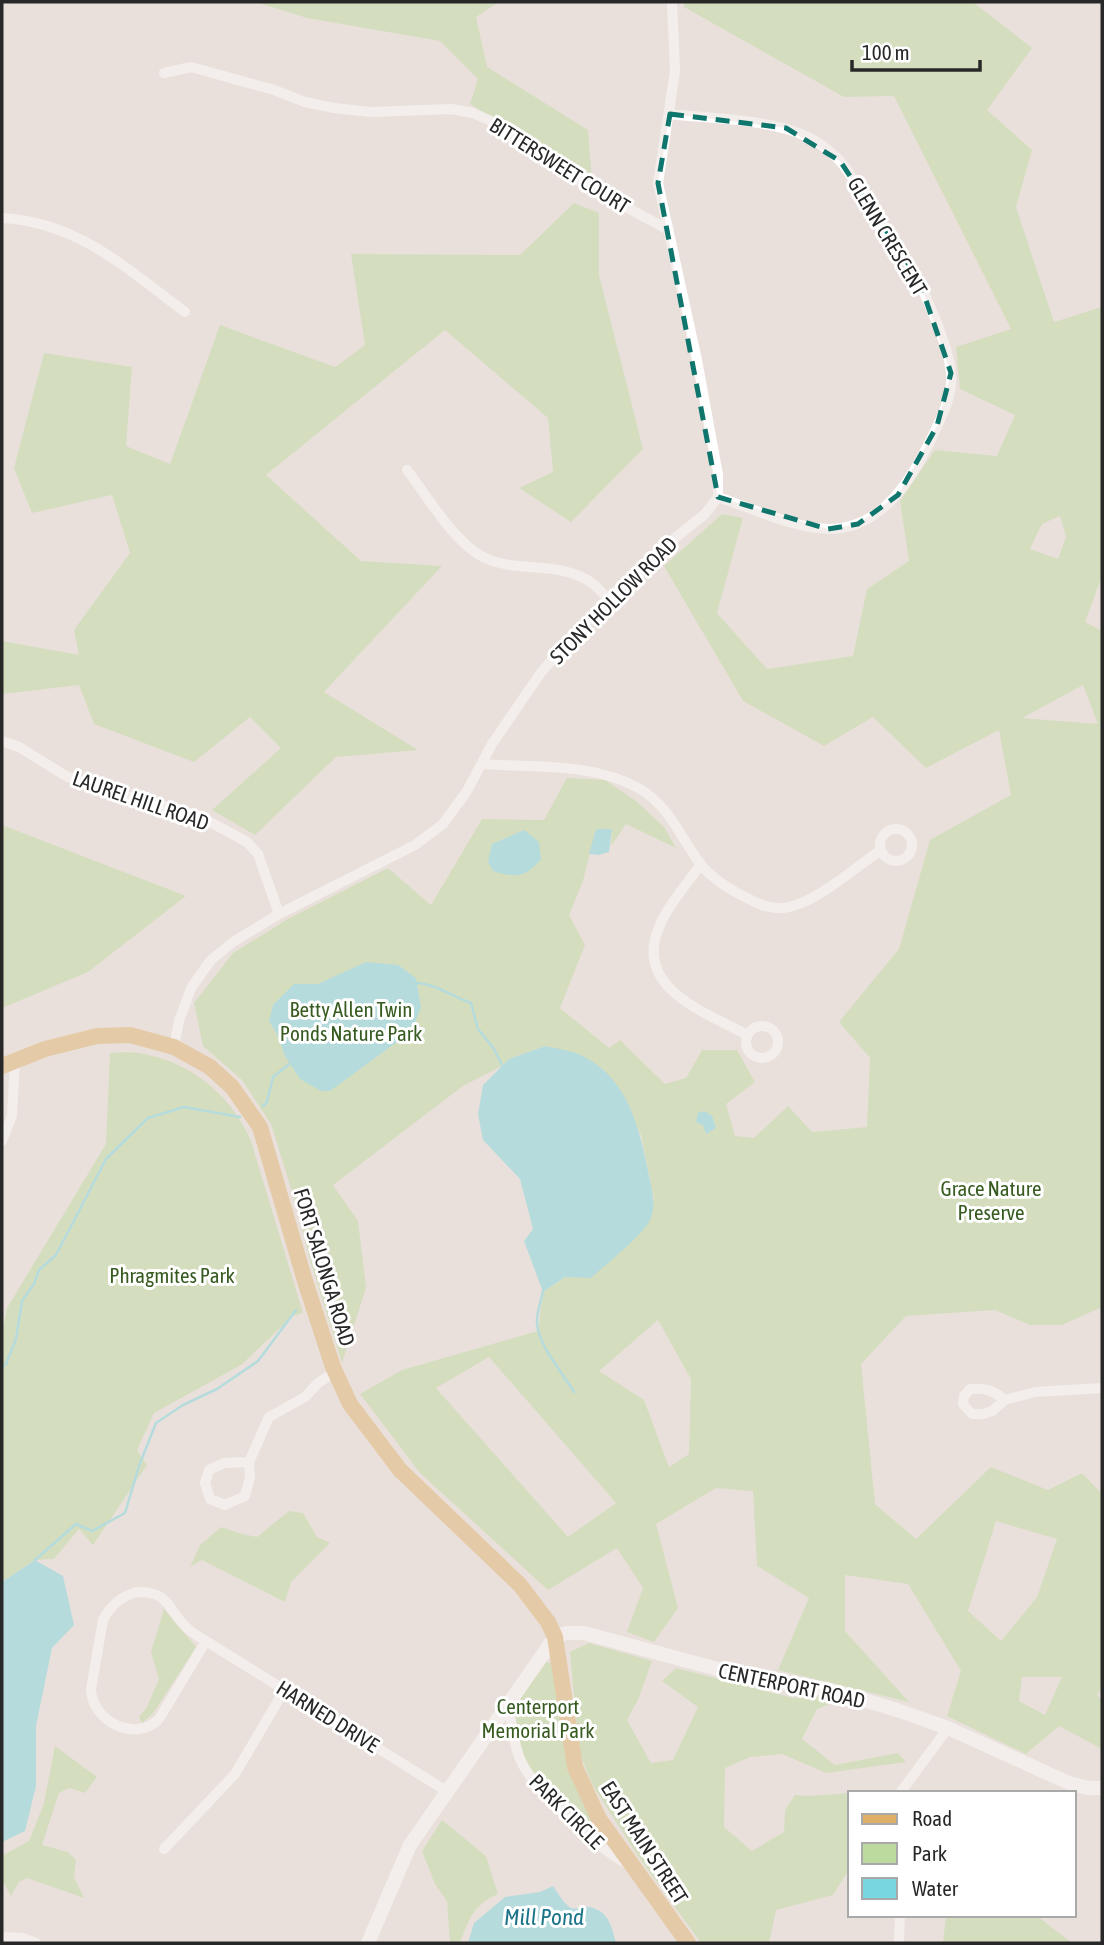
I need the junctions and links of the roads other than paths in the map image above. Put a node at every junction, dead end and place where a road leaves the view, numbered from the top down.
1 (673, 2) edge
2 (164, 73) dead end
3 (670, 114) junction
4 (2, 218) edge
5 (667, 229) junction
6 (185, 312) dead end
7 (407, 470) dead end
8 (718, 497) junction
9 (608, 599) junction
10 (2, 741) edge
11 (483, 764) junction
12 (881, 850) dead end
13 (701, 864) junction
14 (279, 914) junction
15 (747, 1035) dead end
16 (174, 1047) junction
17 (8, 1064) edge
18 (2, 1141) edge
19 (335, 1372) junction
20 (1102, 1388) edge
21 (1005, 1400) dead end
22 (249, 1462) junction
23 (555, 1637) junction
24 (206, 1642) junction
25 (285, 1689) junction
26 (508, 1703) junction
27 (948, 1728) junction
28 (1102, 1788) edge
29 (901, 1791) edge
30 (448, 1792) junction
31 (164, 1849) dead end
32 (632, 1866) junction
33 (900, 1917) edge
34 (2, 1937) edge
35 (36, 1943) edge
36 (368, 1943) edge
37 (688, 1943) edge
38 (899, 1943) edge

1 - 3 street
2 - 5 street, BITTERSWEET COURT
3 - 5 street
3 - 8 street, GLENN CRESCENT
4 - 6 street
5 - 8 street
7 - 9 street
8 - 9 street, STONY HOLLOW ROAD
9 - 11 street, STONY HOLLOW ROAD
10 - 14 street, LAUREL HILL ROAD
11 - 13 street
11 - 14 street, STONY HOLLOW ROAD
12 - 13 street
13 - 15 street
14 - 16 street, STONY HOLLOW ROAD
16 - 17 main road, FORT SALONGA ROAD
16 - 19 main road, FORT SALONGA ROAD
17 - 18 street
19 - 22 street
19 - 23 main road, FORT SALONGA ROAD
20 - 21 street
22 - 22 street
23 - 26 main road
23 - 27 main road, CENTERPORT ROAD
23 - 32 main road, EAST MAIN STREET
24 - 24 street, HARNED DRIVE
24 - 25 street, HARNED DRIVE
25 - 30 street, HARNED DRIVE
25 - 31 street
26 - 30 main road
26 - 32 street, PARK CIRCLE
27 - 28 main road, CENTERPORT ROAD
27 - 29 street
30 - 36 main road
32 - 37 main road, EAST MAIN STREET
33 - 38 street
34 - 35 street

